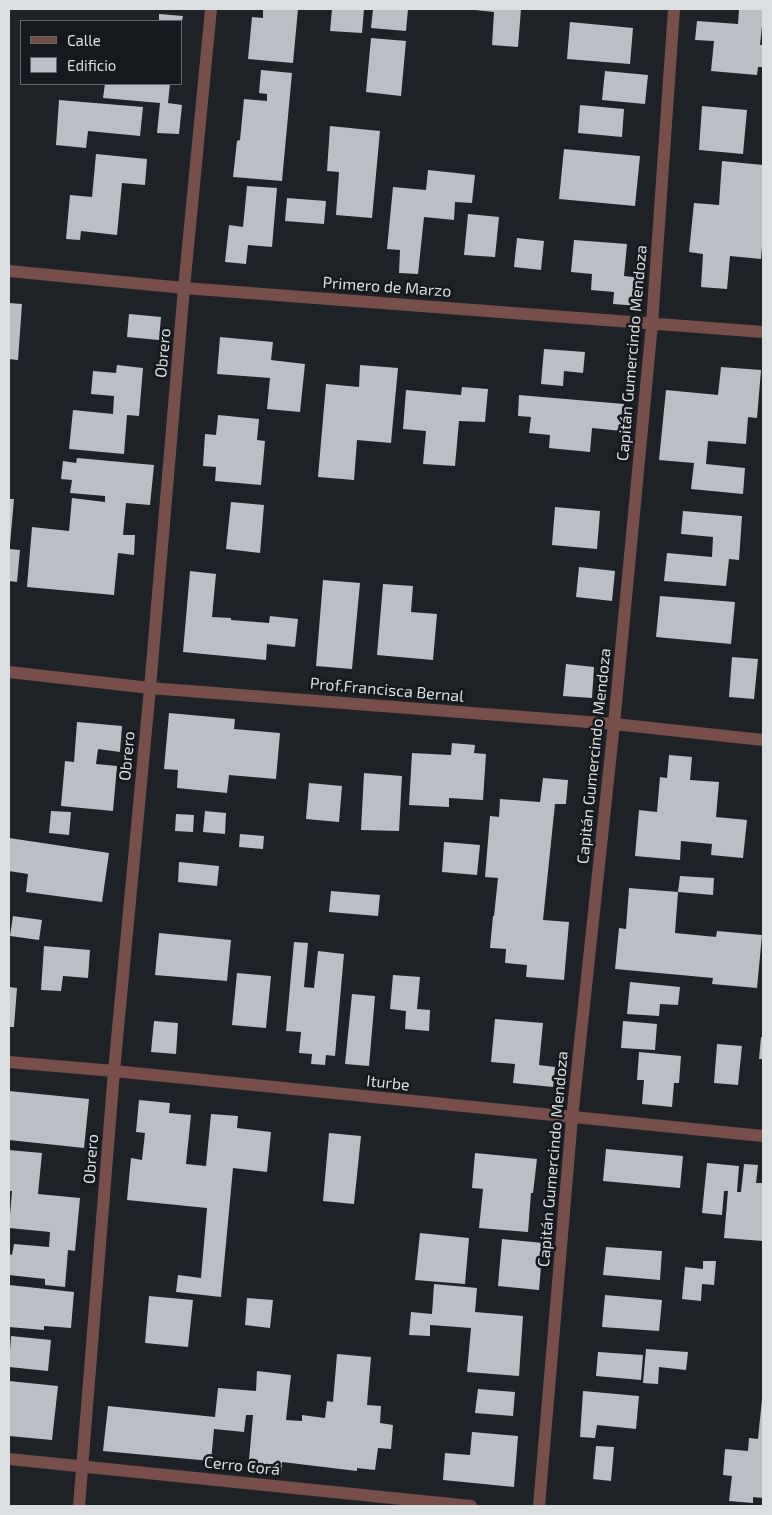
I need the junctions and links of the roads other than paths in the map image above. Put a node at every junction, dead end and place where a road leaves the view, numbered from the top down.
1 (211, 9) edge
2 (674, 9) edge
3 (9, 271) edge
4 (184, 288) junction
5 (652, 324) junction
6 (763, 332) edge
7 (9, 672) edge
8 (150, 688) junction
9 (614, 724) junction
10 (763, 740) edge
11 (9, 1062) edge
12 (114, 1071) junction
13 (572, 1118) junction
14 (763, 1136) edge
15 (9, 1460) edge
16 (83, 1466) junction
17 (79, 1506) edge
18 (471, 1506) edge
19 (539, 1506) edge

1 - 4 street, Obrero
2 - 5 street, Capitán Gumercindo Mendoza
3 - 4 street, Primero de Marzo
4 - 5 street, Primero de Marzo
4 - 8 street, Obrero
5 - 6 street, Primero de Marzo
5 - 9 street, Capitán Gumercindo Mendoza
7 - 8 street, Prof.Francisca Bernal
8 - 9 street, Prof.Francisca Bernal
8 - 12 street, Obrero
9 - 10 street, Prof.Francisca Bernal
9 - 13 street, Capitán Gumercindo Mendoza
11 - 12 street, Iturbe
12 - 13 street, Iturbe
12 - 16 street, Obrero
13 - 14 street, Iturbe
13 - 19 street, Capitán Gumercindo Mendoza
15 - 16 street, Cerro Corá
16 - 17 street, Obrero
16 - 18 street, Cerro Corá

